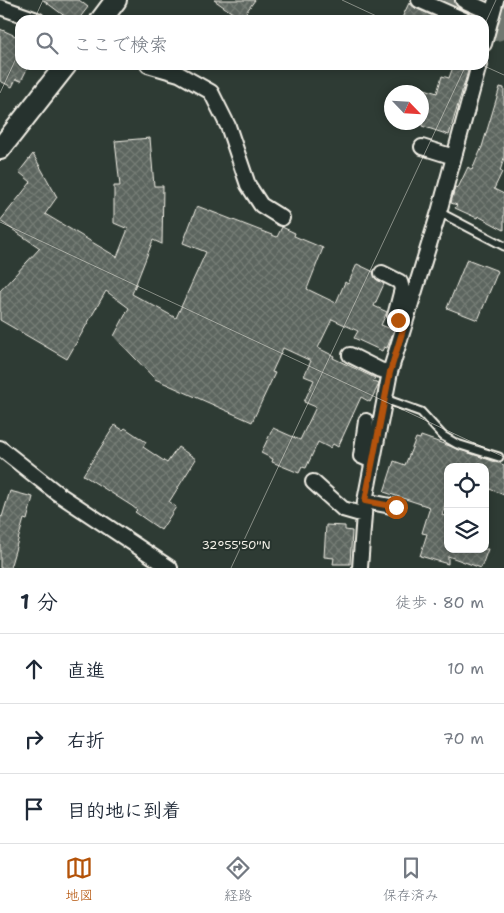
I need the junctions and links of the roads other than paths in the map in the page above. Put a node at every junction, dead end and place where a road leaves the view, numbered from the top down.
1 (116, 0) edge
2 (419, 0) edge
3 (463, 0) edge
4 (0, 6) edge
5 (494, 7) edge
6 (24, 15) edge
7 (105, 15) edge
8 (453, 15) edge
9 (489, 21) edge
10 (62, 70) edge
11 (165, 70) edge
12 (477, 70) edge
13 (422, 147) dead end
14 (0, 149) edge
15 (454, 158) junction
16 (440, 212) junction
17 (282, 218) dead end
18 (504, 246) edge
19 (382, 273) dead end
20 (405, 323) junction
21 (350, 355) dead end
22 (390, 372) junction
23 (384, 398) junction
24 (366, 421) dead end
25 (0, 448) edge
26 (498, 458) dead end
27 (372, 461) junction
28 (313, 482) dead end
29 (396, 507) dead end
30 (364, 508) junction
31 (170, 568) edge
32 (360, 568) edge

1 - 7 main road
2 - 8 street
3 - 5 street
4 - 6 street
5 - 9 street
10 - 14 main road
11 - 17 street
12 - 15 street
13 - 15 street
15 - 16 street
16 - 18 lane
16 - 20 street
19 - 20 street
20 - 22 street
21 - 22 street
22 - 23 street
23 - 26 lane
23 - 27 street
24 - 27 street
25 - 31 street
27 - 30 street
28 - 30 street
29 - 30 street
30 - 32 street

